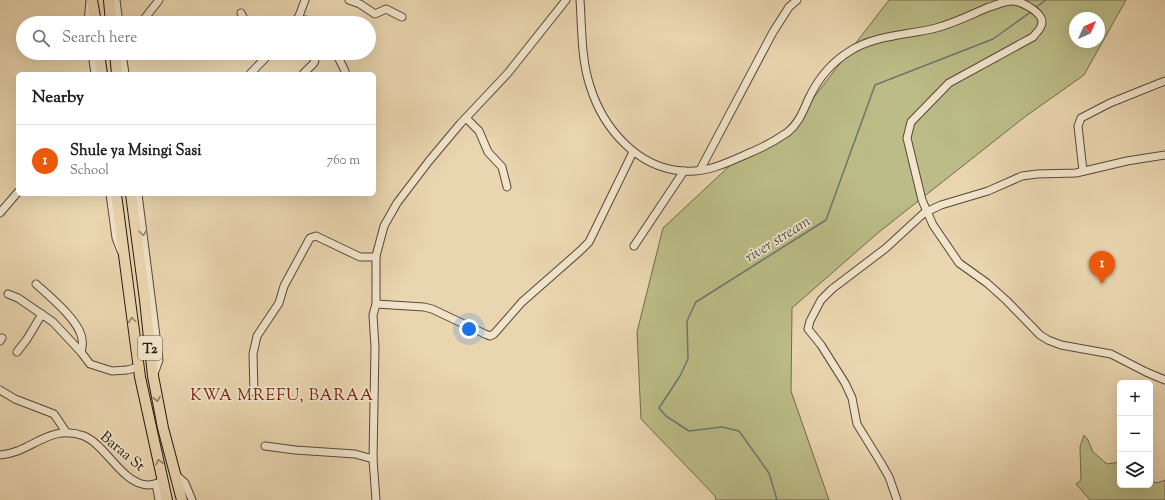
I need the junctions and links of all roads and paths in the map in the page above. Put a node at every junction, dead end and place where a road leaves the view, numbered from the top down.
1 (91, 0) edge
2 (109, 0) edge
3 (116, 0) edge
4 (159, 0) edge
5 (305, 0) edge
6 (349, 0) edge
7 (566, 0) edge
8 (580, 0) edge
9 (797, 0) edge
10 (241, 13) dead end
11 (89, 16) edge
12 (94, 16) edge
13 (110, 16) edge
14 (118, 16) edge
15 (146, 16) edge
16 (242, 16) edge
17 (299, 16) edge
18 (402, 17) dead end
19 (93, 60) edge
20 (100, 60) edge
21 (116, 60) edge
22 (123, 60) edge
23 (263, 60) edge
24 (315, 60) edge
25 (340, 60) edge
26 (345, 71) dead end
27 (95, 72) edge
28 (102, 72) edge
29 (117, 72) edge
30 (125, 72) edge
31 (252, 72) edge
32 (305, 72) edge
33 (1165, 81) edge
34 (466, 118) junction
35 (633, 152) junction
36 (1165, 156) edge
37 (700, 170) junction
38 (684, 171) junction
39 (1083, 171) junction
40 (507, 187) dead end
41 (16, 194) edge
42 (110, 196) edge
43 (116, 196) edge
44 (131, 196) edge
45 (138, 196) edge
46 (927, 212) junction
47 (0, 213) edge
48 (634, 246) dead end
49 (376, 257) junction
50 (139, 258) junction
51 (124, 259) junction
52 (36, 284) dead end
53 (8, 294) dead end
54 (130, 300) junction
55 (144, 300) junction
56 (376, 304) junction
57 (42, 314) junction
58 (17, 352) dead end
59 (81, 352) junction
60 (139, 366) junction
61 (153, 376) junction
62 (1165, 380) edge
63 (0, 390) edge
64 (254, 392) dead end
65 (66, 432) junction
66 (265, 446) dead end
67 (0, 455) edge
68 (373, 459) junction
69 (175, 474) junction
70 (160, 483) junction
71 (159, 500) edge
72 (167, 500) edge
73 (182, 500) edge
74 (192, 500) edge
75 (376, 500) edge
76 (897, 500) edge

1 - 11 street
1 - 12 highway
2 - 13 highway
3 - 14 street
4 - 15 street
5 - 17 street
6 - 18 street
7 - 34 street
8 - 35 street
9 - 37 street
10 - 16 street
19 - 27 street
20 - 28 highway
21 - 29 highway
22 - 30 street
23 - 31 street
24 - 32 street
25 - 26 street
33 - 39 street
34 - 40 street
34 - 49 street
35 - 38 street
35 - 56 street
36 - 39 street
37 - 38 street
37 - 46 street
38 - 48 street
39 - 46 street
41 - 47 street
42 - 51 street
43 - 51 highway, T2
44 - 50 highway, T2
45 -> 61 street
46 - 62 street
46 - 76 street
49 - 56 street
49 - 64 street
50 - 51 highway
50 - 55 highway, T2
51 - 54 highway, T2
52 - 59 street
53 - 57 street
54 - 55 highway
60 -> 54 highway, T2
55 - 61 highway, T2
56 - 68 street
57 - 58 street
57 - 59 street
59 - 60 street
70 -> 60 highway, T2
61 -> 69 highway, T2
63 - 65 street
65 - 67 street, Baraa St
65 - 70 street, Baraa St
66 - 68 street
68 - 75 street
69 - 73 highway, T2
69 - 74 street
70 - 71 street
70 - 72 highway, T2

